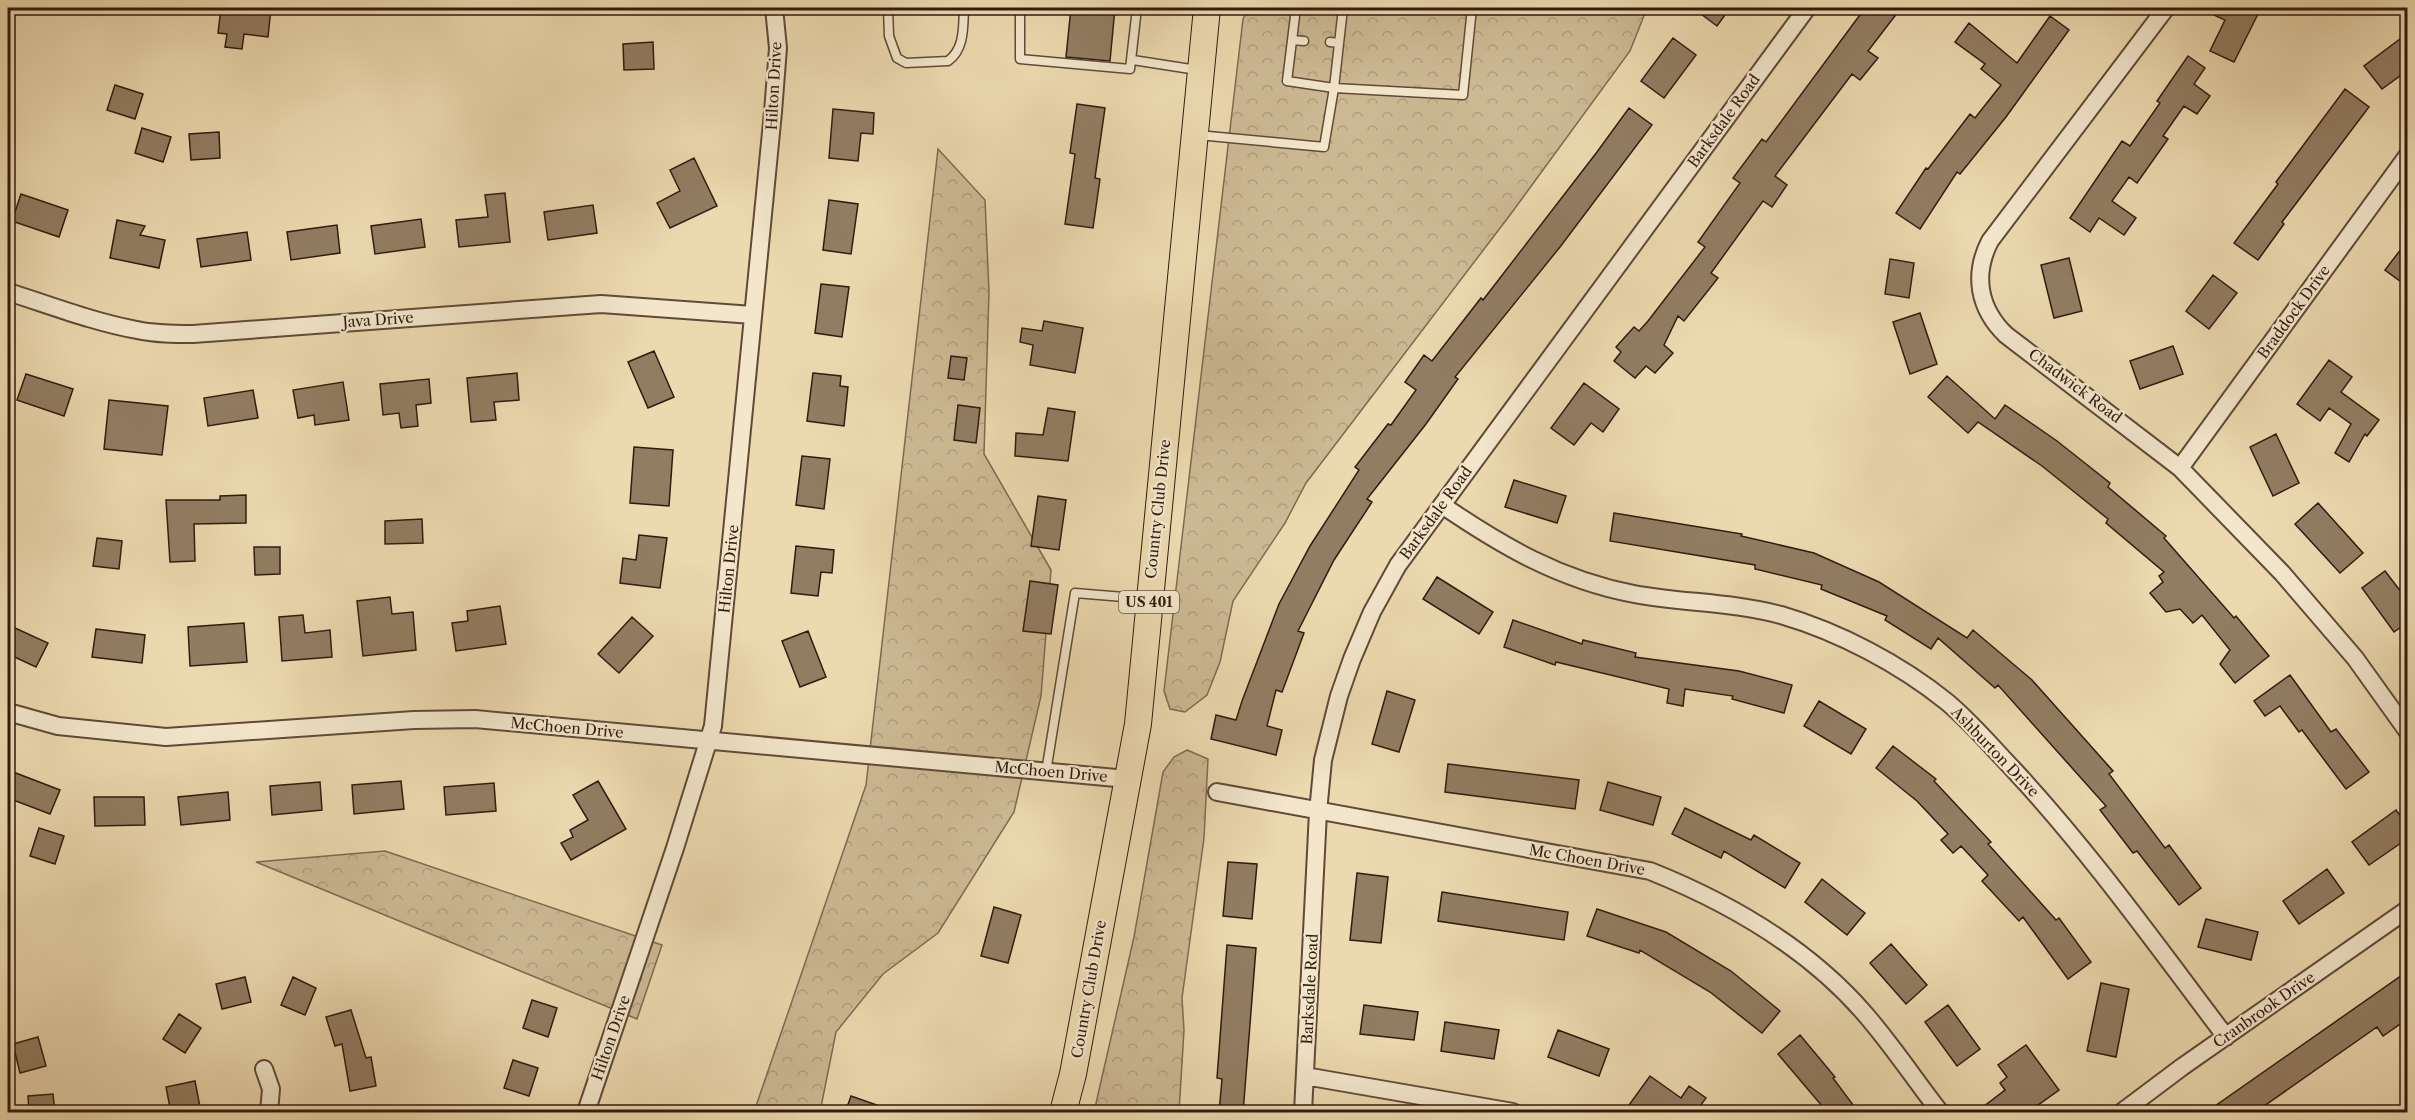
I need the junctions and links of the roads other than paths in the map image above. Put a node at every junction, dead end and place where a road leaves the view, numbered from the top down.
1 (774, 8) edge
2 (888, 8) edge
3 (964, 8) edge
4 (1020, 8) edge
5 (1137, 8) edge
6 (1207, 8) edge
7 (1343, 8) edge
8 (1472, 8) edge
9 (1807, 8) edge
10 (2166, 8) edge
11 (1296, 11) edge
12 (1307, 16) dead end
13 (1292, 40) junction
14 (1305, 41) dead end
15 (1133, 60) junction
16 (1201, 71) junction
17 (1334, 87) junction
18 (1195, 135) junction
19 (2408, 155) edge
20 (8, 292) edge
21 (753, 315) junction
22 (2180, 468) junction
23 (1442, 505) junction
24 (1150, 600) junction
25 (8, 712) edge
26 (2408, 732) edge
27 (709, 741) junction
28 (1046, 772) junction
29 (1127, 779) junction
30 (1217, 792) dead end
31 (1318, 812) junction
32 (2408, 909) edge
33 (2226, 1037) junction
34 (264, 1069) dead end
35 (1305, 1076) junction
36 (269, 1113) edge
37 (586, 1113) edge
38 (1063, 1113) edge
39 (1303, 1113) edge
40 (1513, 1113) edge
41 (1940, 1113) edge
42 (2122, 1113) edge

1 - 21 street, Hilton Drive
2 - 3 lane
4 - 15 lane
5 - 15 lane
6 - 16 main road, Country Club Drive / US 401
7 - 17 lane
8 - 17 lane
9 - 23 street, Barksdale Road
10 - 22 street, Chadwick Road
11 - 12 lane
11 - 13 lane
13 - 14 lane
13 - 17 lane
15 - 16 lane
16 - 18 main road, Country Club Drive / US 401
17 - 18 lane
18 - 24 main road, Country Club Drive / US 401
19 - 22 street, Braddock Drive
20 - 21 street, Java Drive
21 - 27 street, Hilton Drive
22 - 26 street, Chadwick Road
23 - 31 street, Barksdale Road
23 - 33 street, Ashburton Drive
24 - 28 lane
24 - 29 main road, Country Club Drive / US 401
25 - 27 street, McChoen Drive
27 - 28 street, McChoen Drive
27 - 37 street, Hilton Drive
28 - 29 street, McChoen Drive
29 - 38 main road, Country Club Drive / US 401
30 - 31 street, Mc Choen Drive
31 - 35 street, Barksdale Road
31 - 41 street, Mc Choen Drive
32 - 33 street, Cranbrook Drive
33 - 42 street, Cranbrook Drive
34 - 36 street
35 - 39 street, Barksdale Road
35 - 40 street

